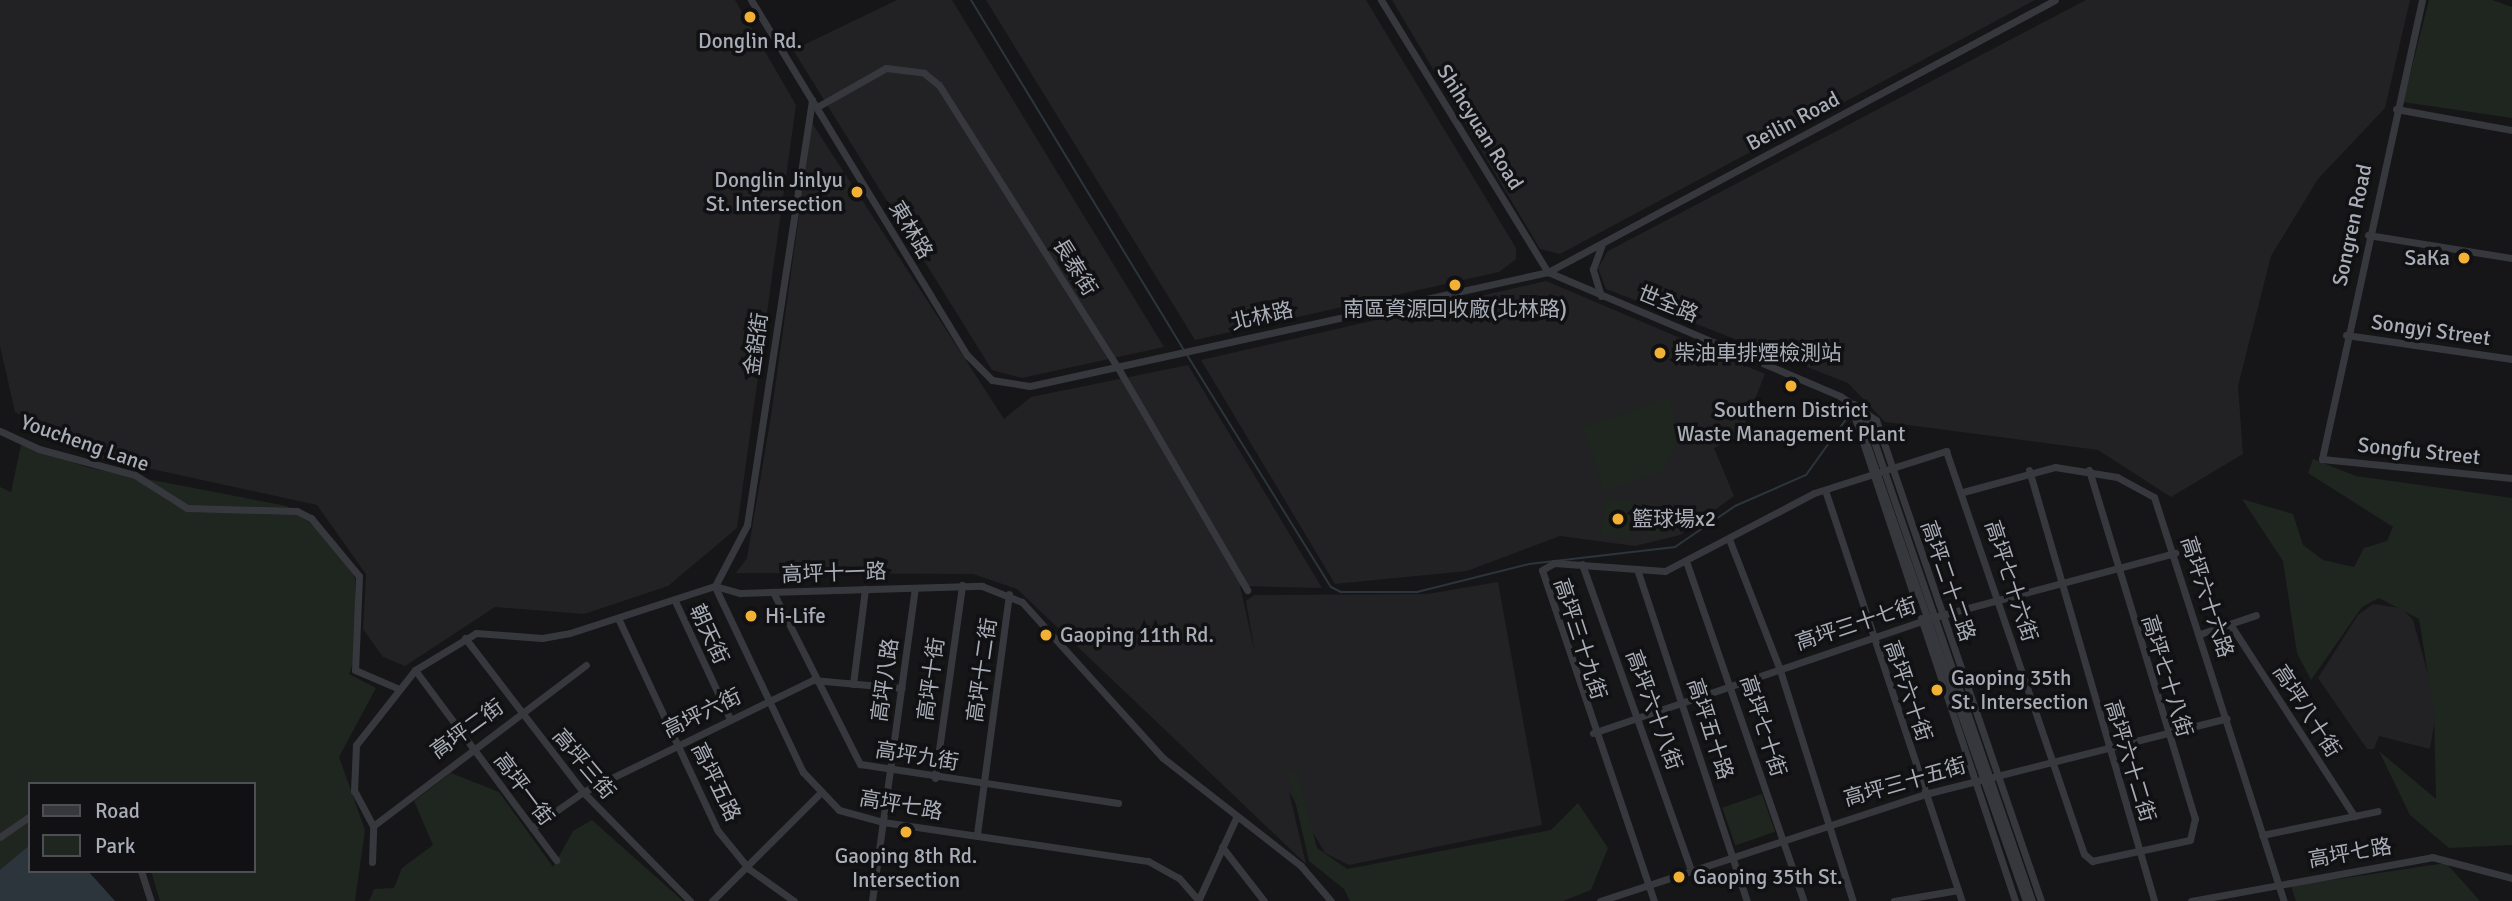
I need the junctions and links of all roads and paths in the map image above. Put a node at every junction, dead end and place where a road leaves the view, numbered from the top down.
1 (751, 0) edge
2 (1381, 0) edge
3 (2055, 0) edge
4 (2422, 0) edge
5 (812, 99) junction
6 (817, 107) junction
7 (2396, 109) junction
8 (2512, 130) edge
9 (2368, 235) junction
10 (1602, 244) junction
11 (2512, 258) edge
12 (1548, 272) junction
13 (1601, 296) junction
14 (2346, 335) junction
15 (2512, 359) edge
16 (1118, 368) junction
17 (985, 376) joint
18 (1851, 401) junction
19 (0, 431) edge
20 (2322, 459) joint
21 (2029, 470) junction
22 (2089, 470) junction
23 (1881, 472) junction
24 (2512, 478) edge
25 (1825, 490) junction
26 (1963, 492) junction
27 (1729, 539) junction
28 (2175, 553) junction
29 (1582, 564) junction
30 (1686, 564) junction
31 (2117, 568) junction
32 (1637, 569) junction
33 (2059, 583) junction
34 (962, 585) junction
35 (715, 586) junction
36 (915, 588) junction
37 (865, 589) junction
38 (1247, 590) dead end
39 (773, 592) junction
40 (1009, 594) junction
41 (1998, 599) junction
42 (675, 601) junction
43 (2256, 615) dead end
44 (618, 618) junction
45 (1931, 618) junction
46 (2230, 624) junction
47 (2200, 634) junction
48 (1871, 636) junction
49 (465, 638) junction
50 (586, 666) dead end
51 (1779, 667) junction
52 (415, 670) junction
53 (813, 680) junction
54 (1731, 683) junction
55 (853, 684) junction
56 (397, 688) junction
57 (902, 688) junction
58 (768, 700) junction
59 (1684, 700) junction
60 (519, 712) junction
61 (1639, 718) junction
62 (2227, 718) junction
63 (730, 719) junction
64 (1593, 733) junction
65 (2166, 735) junction
66 (677, 744) junction
67 (2108, 747) junction
68 (473, 749) junction
69 (2053, 761) junction
70 (890, 771) junction
71 (1990, 775) junction
72 (935, 778) junction
73 (1973, 780) junction
74 (984, 784) junction
75 (583, 792) junction
76 (1925, 794) junction
77 (818, 795) junction
78 (1118, 803) dead end
79 (2378, 811) dead end
80 (2354, 816) junction
81 (28, 817) edge
82 (1236, 818) junction
83 (883, 822) junction
84 (1830, 822) junction
85 (373, 826) junction
86 (532, 828) junction
87 (977, 834) junction
88 (2262, 835) junction
89 (0, 837) edge
90 (1782, 837) junction
91 (1222, 847) junction
92 (2140, 852) junction
93 (1732, 854) junction
94 (556, 860) dead end
95 (372, 862) dead end
96 (1690, 868) junction
97 (749, 869) junction
98 (142, 873) edge
99 (2512, 878) edge
100 (1647, 883) junction
101 (2278, 884) junction
102 (1958, 890) junction
103 (151, 901) edge
104 (690, 901) edge
105 (712, 901) edge
106 (794, 901) edge
107 (873, 901) edge
108 (1198, 901) edge
109 (1264, 901) edge
110 (1331, 901) edge
111 (1600, 901) edge
112 (1654, 901) edge
113 (1747, 901) edge
114 (1804, 901) edge
115 (1853, 901) edge
116 (1894, 901) edge
117 (1962, 901) edge
118 (2015, 901) edge
119 (2026, 901) edge
120 (2032, 901) edge
121 (2041, 901) edge
122 (2154, 901) edge
123 (2192, 901) edge
124 (2284, 901) edge

1 - 5 street, 東林路
2 - 12 street, Shihcyuan Road
3 - 10 street, Beilin Road
4 - 7 street, Songren Road
5 - 6 street, 東林路
5 - 35 street, 金鋁街
6 - 16 street, 長泰街
6 - 17 street, 東林路
7 - 8 street
7 - 9 street, Songren Road
9 - 11 street
9 - 14 street, Songren Road
10 - 12 street, Beilin Road
10 - 13 street
12 - 13 street, 世全路
12 - 16 street, 北林路
13 - 18 street, 世全路
14 - 15 street, Songyi Street
14 - 20 street, Songren Road
16 - 17 street, 北林路
16 - 38 street, 長泰街
18 - 23 street, 高坪二十二路
18 - 23 street, 高坪二十二路
19 - 56 street, Youcheng Lane
20 - 24 street, Songfu Street
21 - 22 street, 高坪六十六路
21 - 26 street, 高坪六十六路
21 - 33 street, 高坪六十二街
22 - 28 street, 高坪六十六路
22 - 31 street, 高坪七十八街
23 - 25 street, 高坪三十九街
23 - 26 street, 高坪七十六街
23 - 45 street, 高坪二十二路
23 - 45 street, 高坪二十二路
25 - 27 street, 高坪三十九街
25 - 48 street, 高坪六十街
26 - 41 street, 高坪七十六街
27 - 30 street, 高坪三十九街
27 - 51 street
28 - 31 street, 高坪三十七街
28 - 47 street, 高坪六十六路
29 - 32 street, 高坪三十九街
29 - 61 street, 高坪六十八街
29 - 64 street, 高坪三十九街
30 - 32 street, 高坪三十九街
30 - 54 street, 高坪七十街
31 - 33 street, 高坪三十七街
31 - 65 street, 高坪七十八街
32 - 59 street, 高坪五十路
33 - 41 street, 高坪三十七街
33 - 67 street, 高坪六十二街
34 - 36 street, 高坪十一路
34 - 40 street, 高坪十一路
34 - 72 street, 高坪十街
35 - 39 street, 高坪十一路
35 - 42 street, 高坪十一路
35 - 58 street
36 - 37 street, 高坪十一路
36 - 57 street, 高坪八路
37 - 39 street, 高坪十一路
37 - 55 street
39 - 53 street, 高坪九街
40 - 74 street, 高坪十二街
40 - 82 street
41 - 45 street, 高坪三十七街
41 - 69 street, 高坪七十六街
42 - 44 street, 高坪十一路
42 - 63 street, 朝天街
43 - 46 street
44 - 49 street, 高坪十一路
44 - 66 street, 高坪五路
45 - 48 street, 高坪三十七街
45 - 71 street, 高坪二十二路
45 - 71 street, 高坪二十二路
45 - 73 street, 高坪二十二路
46 - 47 street
46 - 80 street, 高坪八十街
47 - 62 street, 高坪六十六路
48 - 51 street, 高坪三十七街
48 - 76 street, 高坪六十街
49 - 52 street, 高坪十一路
49 - 60 street, 高坪三街
50 - 60 street, 高坪二街
51 - 54 street, 高坪三十七街
51 - 84 street
52 - 56 street, 高坪十一路
52 - 68 street, 高坪一街
53 - 55 street, 高坪六街
53 - 58 street, 高坪六街
53 - 70 street, 高坪九街
54 - 59 street, 高坪三十七街
54 - 90 street, 高坪七十街
55 - 57 street, 高坪六街
56 - 85 street, 高坪十一路
57 - 70 street, 高坪八路
58 - 63 street, 高坪六街
58 - 77 street
59 - 61 street, 高坪三十七街
59 - 93 street, 高坪五十路
60 - 68 street, 高坪二街
60 - 75 street, 高坪三街
61 - 64 street, 高坪三十七街
61 - 96 street, 高坪六十八街
62 - 65 street, 高坪三十五街
62 - 88 street, 高坪六十六路
63 - 66 street, 高坪六街
64 - 100 street, 高坪三十九街
65 - 67 street, 高坪三十五街
65 - 92 street, 高坪七十八街
66 - 75 street, 高坪六街
66 - 97 street, 高坪五路
67 - 69 street, 高坪三十五街
67 - 92 street, 高坪六十二街
68 - 85 street, 高坪二街
68 - 86 street, 高坪一街
69 - 71 street, 高坪三十五街
69 - 92 street, 高坪七十六街
70 - 72 street, 高坪九街
70 - 83 street, 高坪八路
71 - 73 street, 高坪三十五街
71 - 119 street, 高坪二十二路
71 - 120 street, 高坪二十二路
71 - 121 street, 高坪二十二路
72 - 74 street, 高坪九街
73 - 76 street, 高坪三十五街
73 - 118 street, 高坪二十二路
74 - 78 street, 高坪九街
74 - 87 street, 高坪十二街
75 - 86 street, 高坪六街
75 - 104 street, 高坪三街
76 - 84 street, 高坪三十五街
76 - 102 street, 高坪六十街
77 - 83 street, 高坪七路
77 - 97 street
79 - 80 street
80 - 88 street
81 - 89 street
82 - 91 street
82 - 110 street
83 - 87 street, 高坪七路
83 - 107 street, 高坪八路
84 - 90 street, 高坪三十五街
84 - 115 street
85 - 95 street
86 - 94 street, 高坪一街
87 - 108 street, 高坪七路
88 - 101 street, 高坪六十六路
90 - 93 street, 高坪三十五街
90 - 114 street, 高坪七十街
91 - 108 street
91 - 109 street
92 - 122 street, 高坪六十二街
93 - 96 street, 高坪三十五街
93 - 113 street, 高坪五十路
96 - 100 street, 高坪三十五街
97 - 105 street
97 - 106 street, 高坪五路
98 - 103 street
99 - 101 street, 高坪七路
100 - 111 street, 高坪三十五街
100 - 112 street, 高坪三十九街
101 - 123 street, 高坪七路
101 - 124 street, 高坪六十六路
102 - 116 street
102 - 117 street, 高坪六十街

